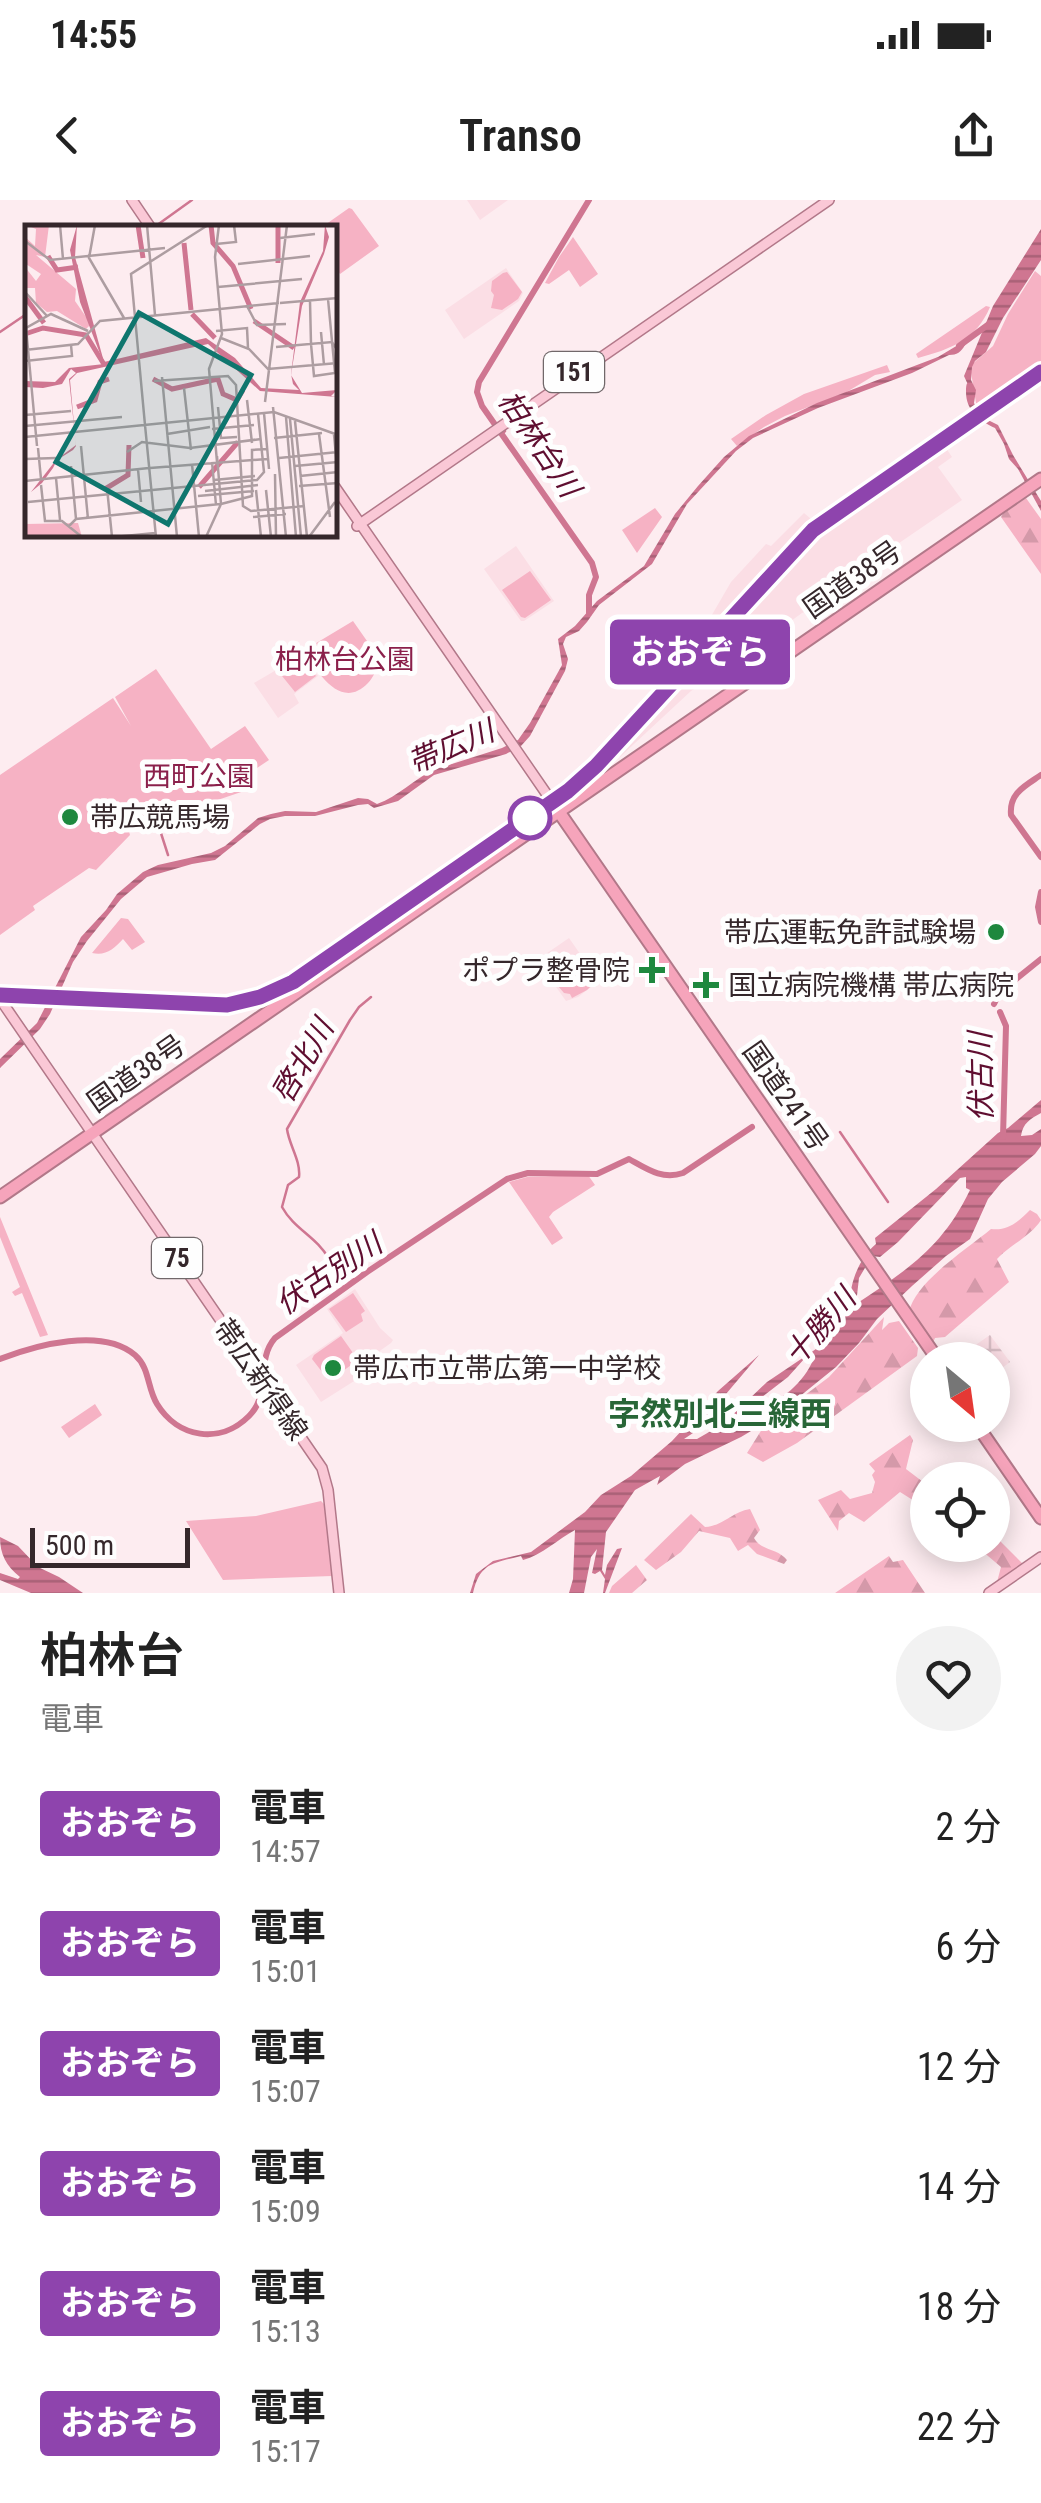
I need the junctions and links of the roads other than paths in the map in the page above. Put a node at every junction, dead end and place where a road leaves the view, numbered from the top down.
1 (134, 200) edge
2 (826, 200) edge
3 (152, 225) edge
4 (1041, 481) edge
5 (338, 495) edge
6 (358, 523) junction
7 (558, 814) junction
8 (0, 1001) edge
9 (92, 1135) junction
10 (0, 1199) edge
11 (924, 1342) edge
12 (991, 1442) edge
13 (1041, 1514) edge
14 (1041, 1557) edge
15 (339, 1593) edge
16 (989, 1593) edge

1 - 3 main road
2 - 6 main road, 151
4 - 7 highway, 国道38号
5 - 6 main road
6 - 7 main road
7 - 9 highway, 国道38号
7 - 11 highway, 国道241号
8 - 9 main road, 帯広新得線
9 - 10 highway, 国道38号
9 - 15 main road, 帯広新得線 / 75
12 - 13 highway
14 - 16 main road

